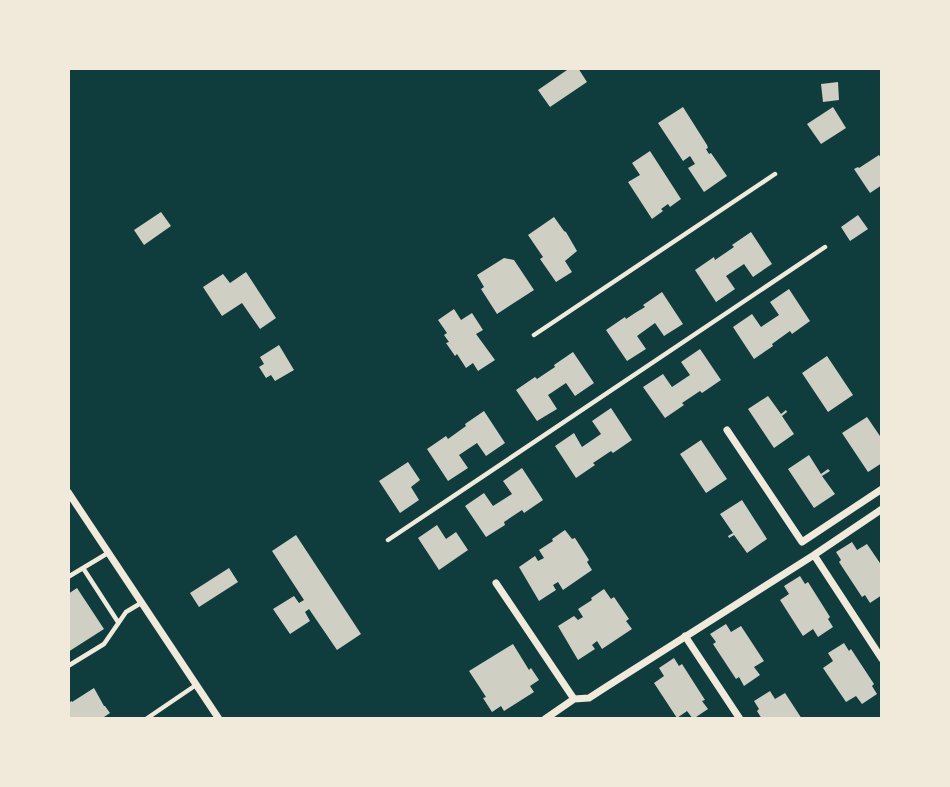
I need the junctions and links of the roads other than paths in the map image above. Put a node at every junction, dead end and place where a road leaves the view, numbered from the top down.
1 (775, 174) dead end
2 (825, 247) dead end
3 (534, 335) dead end
4 (727, 430) dead end
5 (882, 489) edge
6 (68, 492) edge
7 (882, 509) edge
8 (388, 540) dead end
9 (108, 552) junction
10 (814, 555) junction
11 (83, 568) junction
12 (68, 577) edge
13 (496, 583) dead end
14 (142, 603) junction
15 (118, 622) junction
16 (685, 635) junction
17 (882, 659) edge
18 (68, 666) edge
19 (197, 685) junction
20 (574, 699) junction
21 (146, 719) edge
22 (219, 719) edge
23 (545, 719) edge
24 (740, 719) edge

1 - 3 lane
2 - 8 lane
4 - 5 street
6 - 9 street
7 - 10 street
9 - 11 lane
9 - 14 street
10 - 16 street
10 - 17 street
11 - 12 lane
11 - 15 lane
13 - 20 street
14 - 15 lane
14 - 19 street
15 - 18 lane
16 - 20 street
16 - 24 street
19 - 21 lane
19 - 22 street
20 - 23 street

